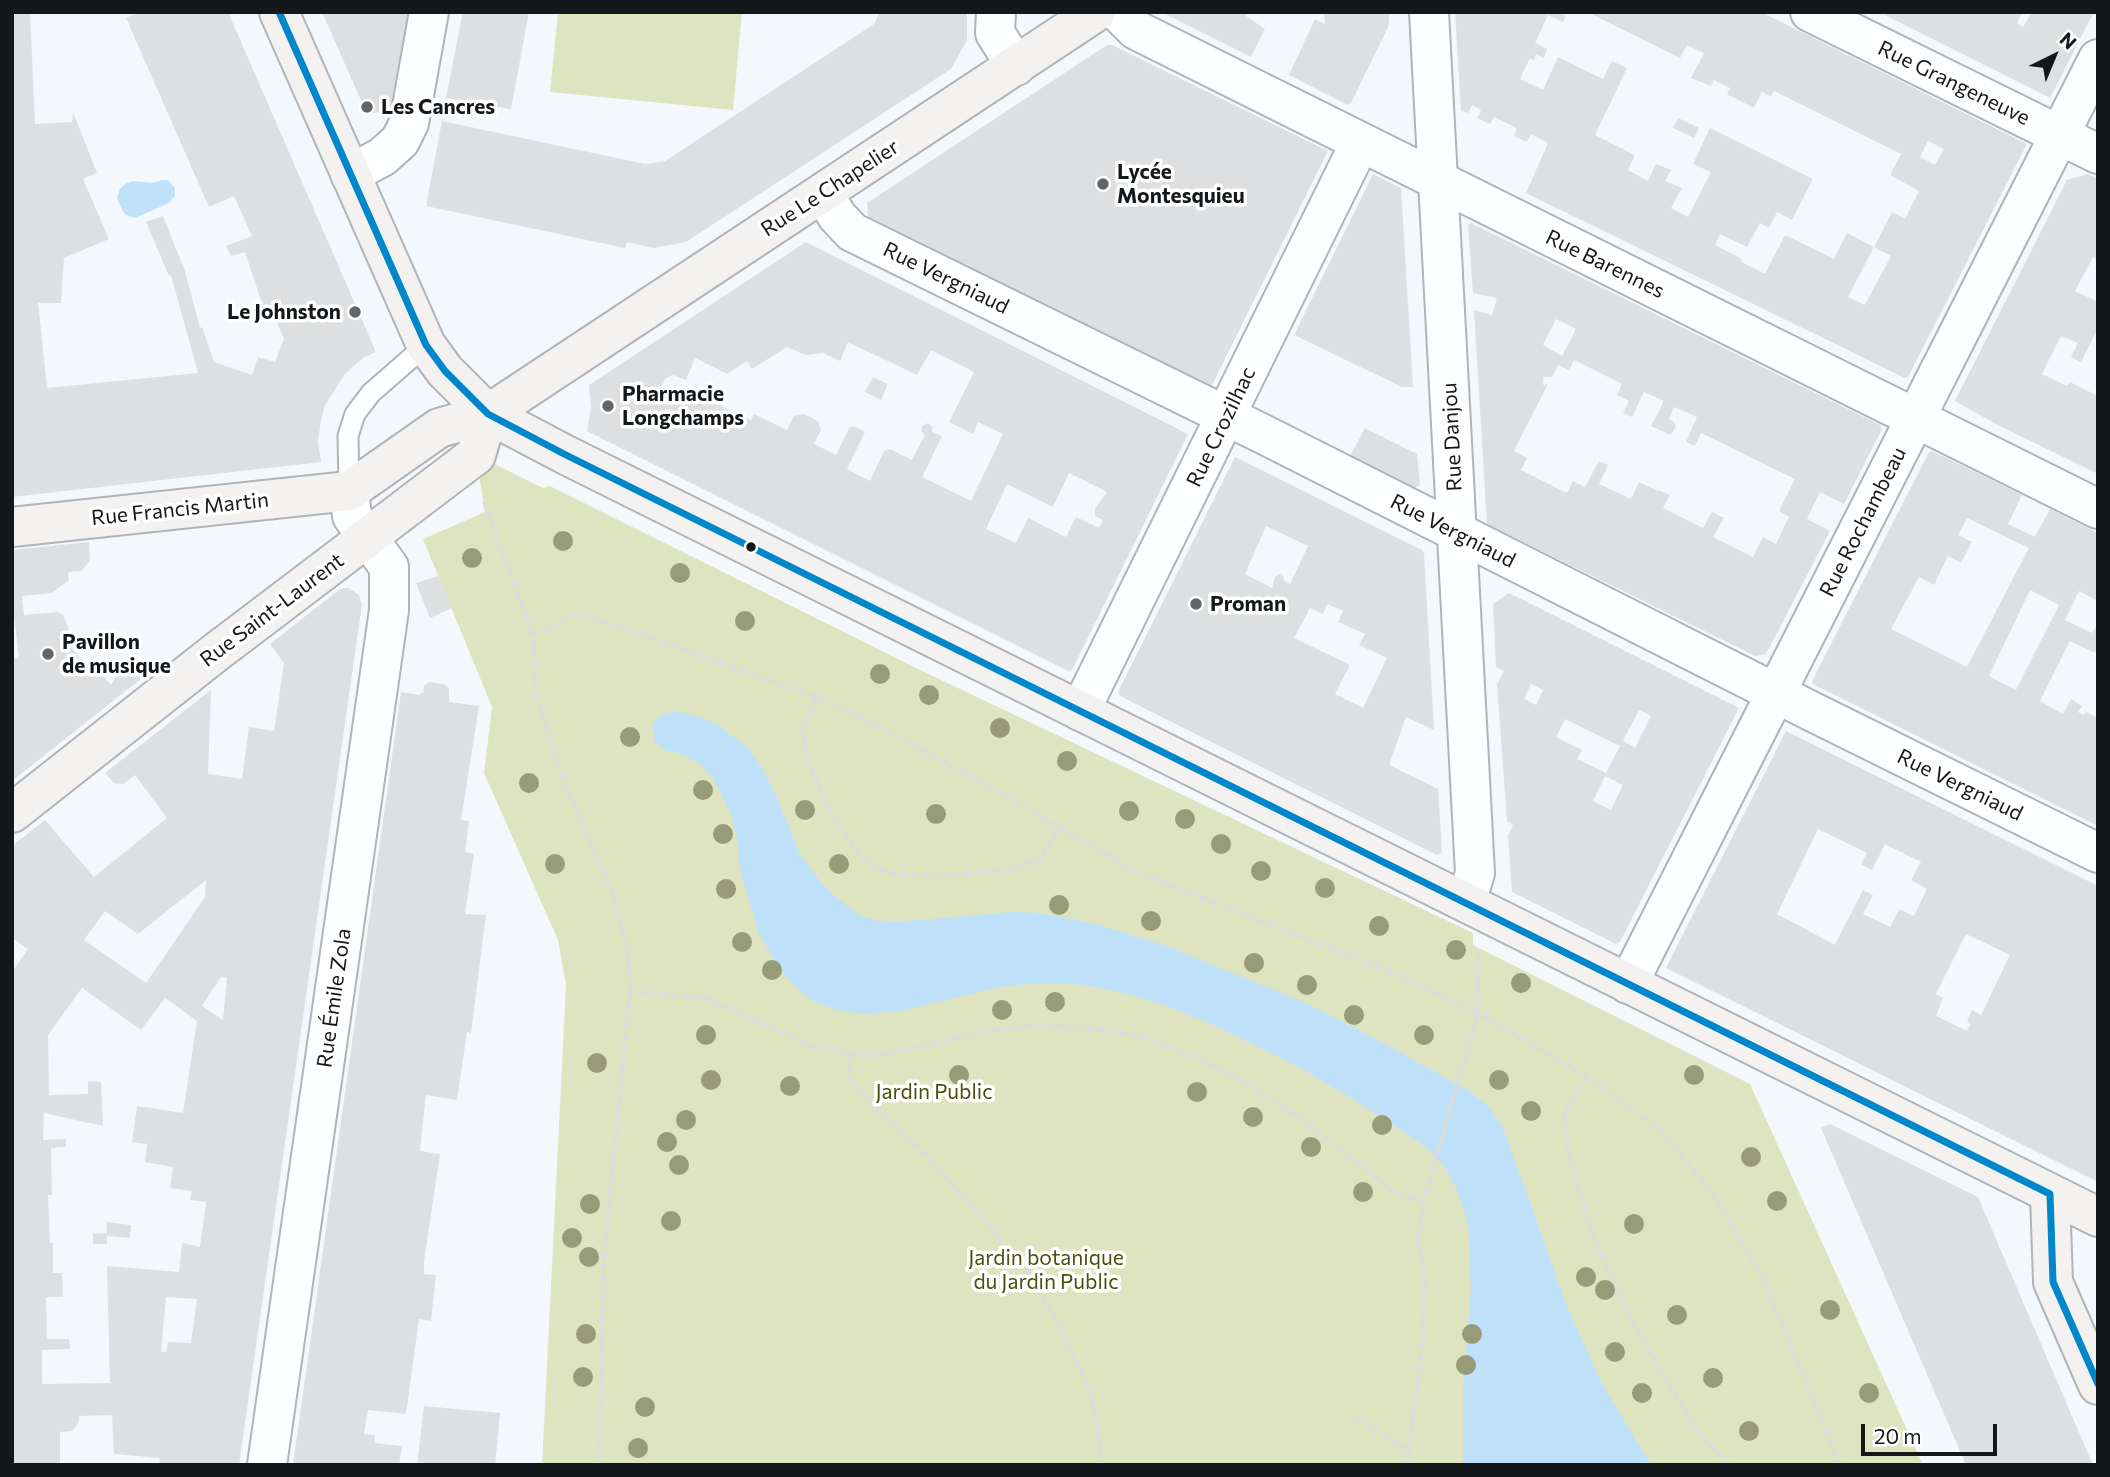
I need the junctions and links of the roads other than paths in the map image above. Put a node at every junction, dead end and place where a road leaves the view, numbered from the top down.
1 (279, 12) edge
2 (429, 12) edge
3 (996, 12) edge
4 (1096, 12) edge
5 (1118, 12) edge
6 (1429, 12) edge
7 (1810, 12) edge
8 (2098, 60) edge
9 (1016, 66) junction
10 (2059, 135) junction
11 (1360, 143) junction
12 (2098, 154) edge
13 (350, 174) junction
14 (1438, 181) junction
15 (823, 193) junction
16 (426, 345) junction
17 (488, 414) junction
18 (1226, 417) junction
19 (1915, 419) junction
20 (349, 491) junction
21 (2098, 509) edge
22 (12, 527) edge
23 (1457, 533) junction
24 (367, 537) junction
25 (1776, 693) junction
26 (1080, 711) junction
27 (12, 813) edge
28 (2098, 853) edge
29 (1466, 902) junction
30 (1628, 984) junction
31 (2050, 1194) junction
32 (2098, 1217) edge
33 (2098, 1385) edge
34 (267, 1465) edge

1 - 13 main road
2 - 13 street
3 - 9 street
4 - 9 main road, Rue Le Chapelier
5 - 11 street, Rue Barennes
6 - 14 street, Rue Danjou
7 - 10 street, Rue Grangeneuve
8 - 10 street, Rue Rochambeau
9 - 15 main road, Rue Le Chapelier
10 - 12 street, Rue Grangeneuve
10 - 19 street, Rue Rochambeau
11 - 14 street, Rue Barennes
11 - 18 street, Rue Crozilhac
13 - 16 main road
14 - 19 street, Rue Barennes
14 - 23 street, Rue Danjou
15 - 17 main road, Rue Le Chapelier
15 - 18 street, Rue Vergniaud
16 - 17 main road
16 - 20 lane
17 - 20 main road, Rue Le Chapelier
17 - 24 main road, Rue Saint-Laurent
17 - 26 main road
18 - 23 street, Rue Vergniaud
18 - 26 street, Rue Crozilhac
19 - 21 street, Rue Barennes
19 - 25 street, Rue Rochambeau
20 - 22 main road, Rue Francis Martin
20 - 24 street, Rue Émile Zola
23 - 25 street, Rue Vergniaud
23 - 29 street, Rue Danjou
24 - 27 main road, Rue Saint-Laurent
24 - 34 street, Rue Émile Zola
25 - 28 street, Rue Vergniaud
25 - 30 street, Rue Rochambeau
26 - 29 main road
29 - 30 main road
30 - 31 main road
31 - 32 main road
31 - 33 main road

